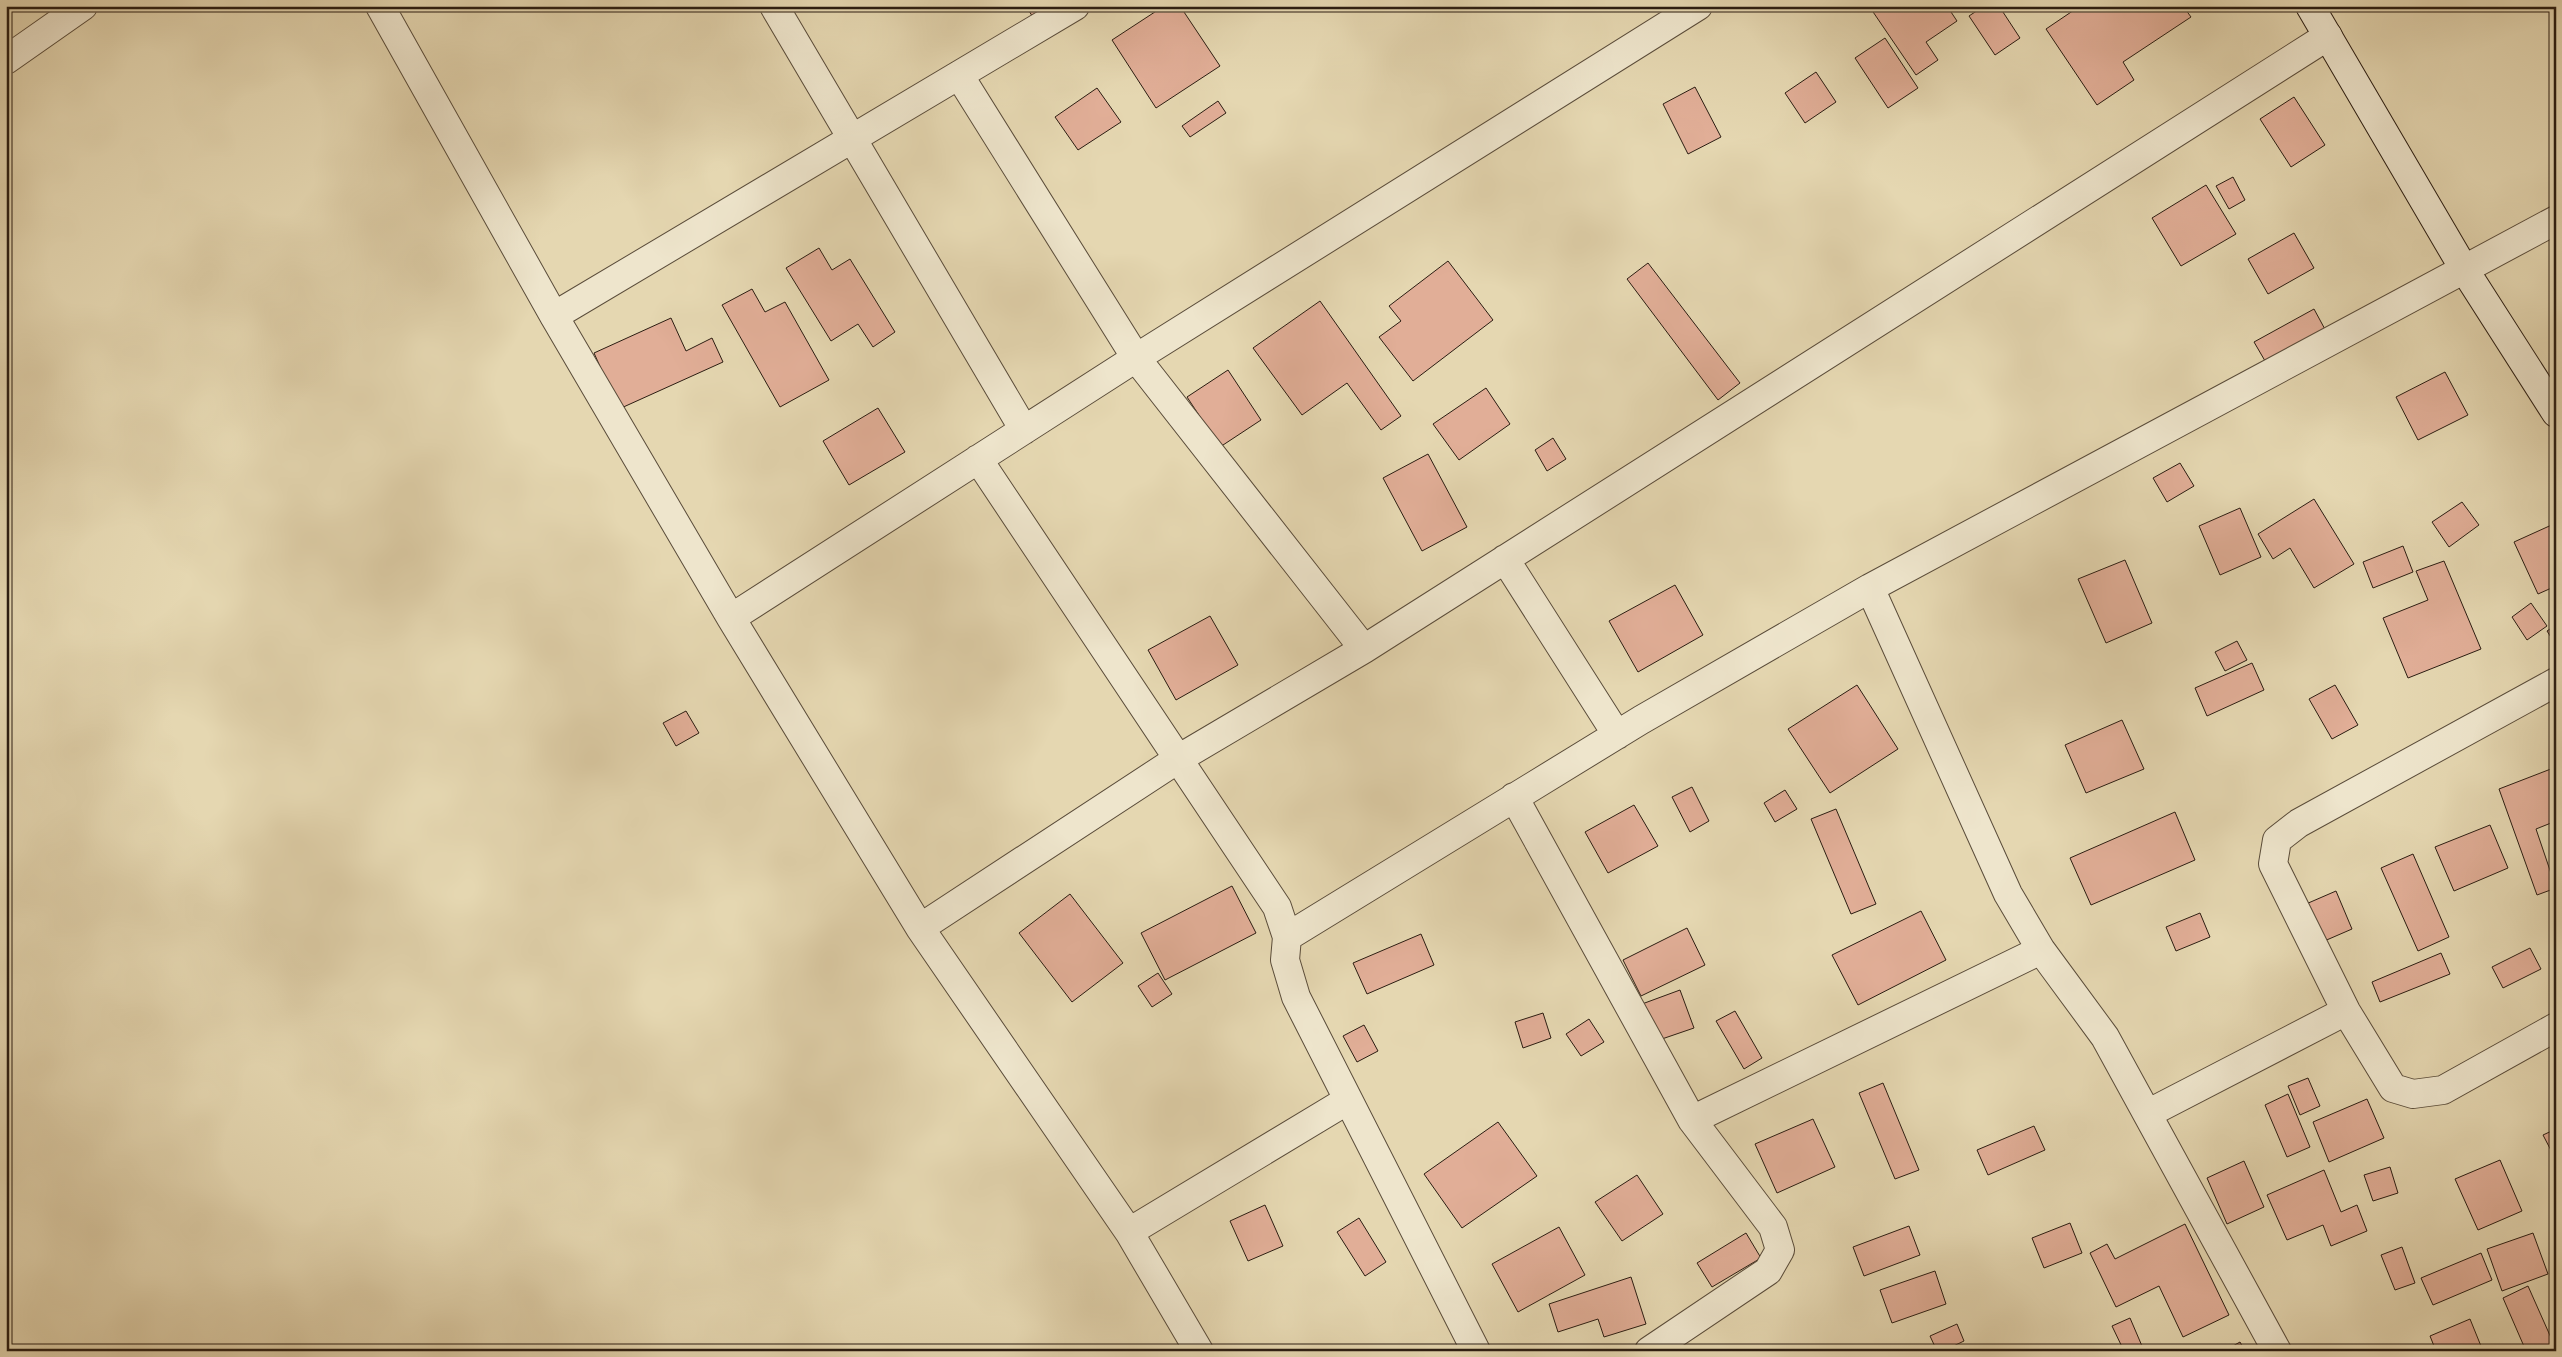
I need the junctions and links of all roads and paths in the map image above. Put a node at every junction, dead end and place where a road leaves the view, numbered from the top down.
1 (83, 6) edge
2 (380, 6) edge
3 (774, 6) edge
4 (1075, 6) edge
5 (1698, 6) edge
6 (2310, 6) edge
7 (2328, 36) junction
8 (6, 60) edge
9 (959, 75) junction
10 (852, 139) junction
11 (2556, 220) edge
12 (2464, 269) junction
13 (554, 316) junction
14 (1136, 358) junction
15 (2556, 413) edge
16 (1024, 430) junction
17 (978, 459) junction
18 (1505, 560) junction
19 (1870, 588) junction
20 (731, 618) junction
21 (1364, 649) junction
22 (2556, 682) edge
23 (1617, 735) junction
24 (1178, 758) junction
25 (1514, 797) junction
26 (920, 928) junction
27 (1287, 937) junction
28 (2041, 950) junction
29 (2346, 1011) junction
30 (2556, 1027) edge
31 (1348, 1100) junction
32 (2148, 1113) junction
33 (1692, 1120) junction
34 (1129, 1232) junction
35 (1199, 1351) edge
36 (1476, 1351) edge
37 (1649, 1351) edge
38 (2277, 1351) edge

1 - 8 street
2 - 13 street
3 - 10 street
4 - 9 street
5 - 14 street
6 - 7 street
7 - 12 street
7 - 18 street
9 - 10 street
9 - 14 street
10 - 13 street
10 - 16 street
11 - 12 street
12 - 15 street
12 - 19 street
13 - 20 street
14 - 16 street
14 - 21 street
16 - 17 street
17 - 20 street
17 - 24 street
18 - 21 street
18 - 23 street
19 - 23 street
19 - 28 street
20 - 26 street
21 - 24 street
22 - 29 street
23 - 25 street
24 - 26 street
24 - 27 street
25 - 27 street
25 - 33 street
26 - 34 street
27 - 31 street
28 - 32 street
28 - 33 street
29 - 30 street
29 - 32 street
31 - 34 street
31 - 36 street
32 - 38 street
33 - 37 street
34 - 35 street

